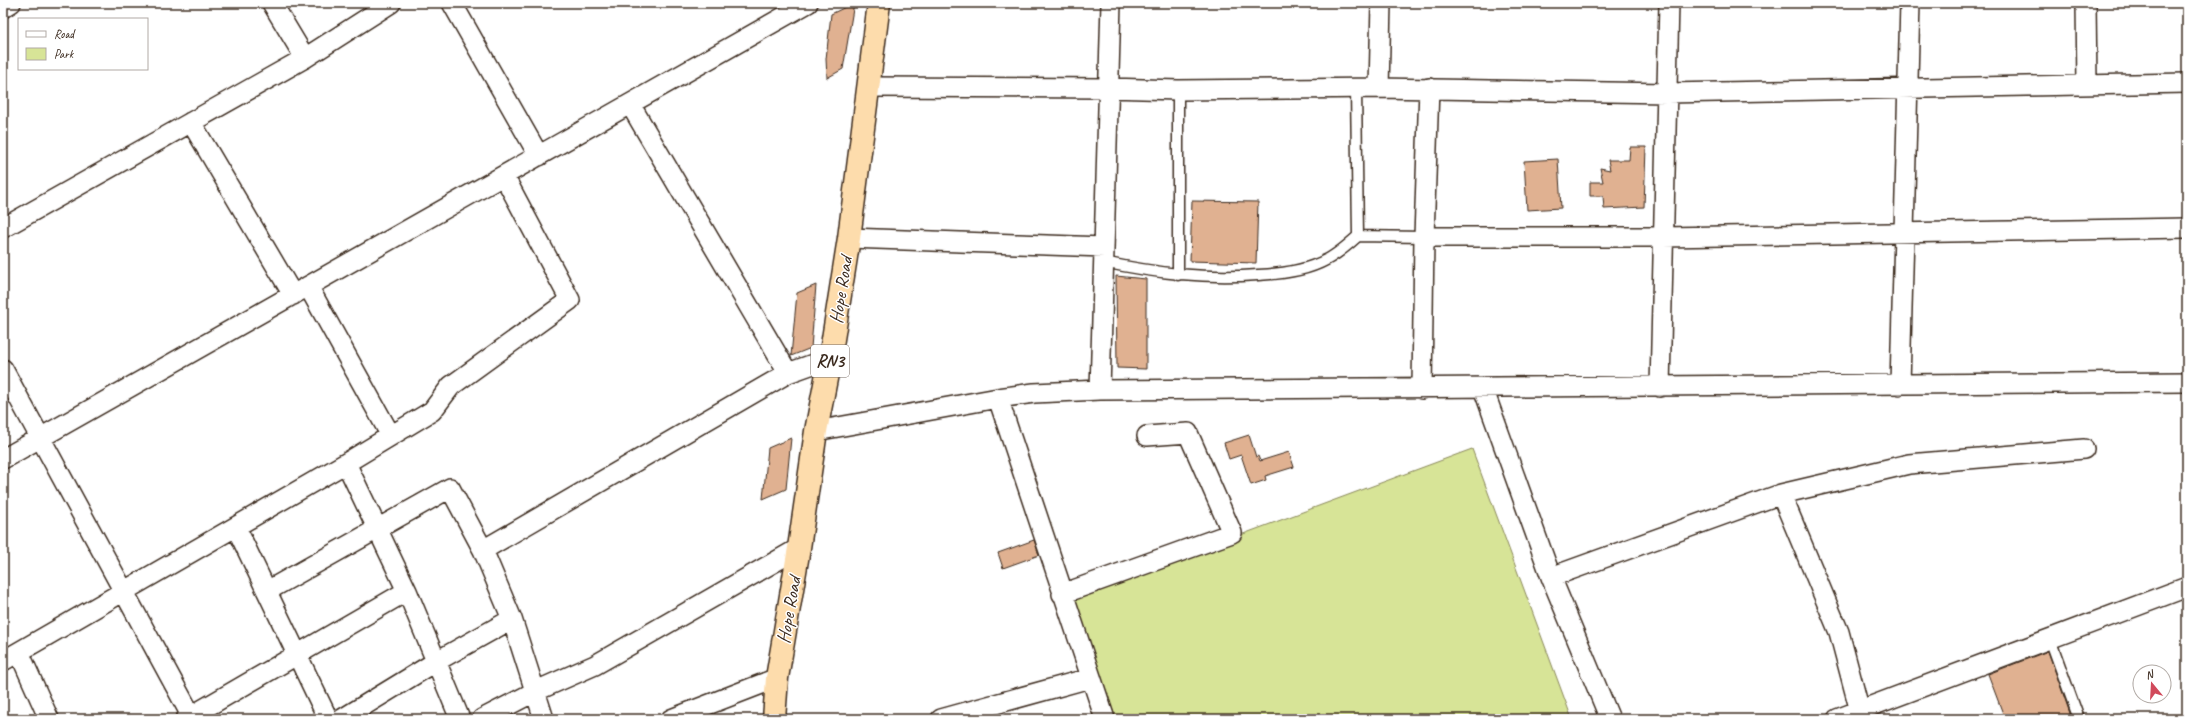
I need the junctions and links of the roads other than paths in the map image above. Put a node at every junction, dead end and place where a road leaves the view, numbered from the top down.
1 (11, 3) edge
2 (272, 3) edge
3 (391, 3) edge
4 (452, 3) edge
5 (808, 3) edge
6 (879, 3) edge
7 (1111, 3) edge
8 (1381, 3) edge
9 (1669, 3) edge
10 (1910, 3) edge
11 (2086, 3) edge
12 (3, 8) edge
13 (305, 58) junction
14 (2187, 83) edge
15 (2087, 85) junction
16 (870, 87) junction
17 (1108, 88) junction
18 (1356, 88) junction
19 (1379, 88) junction
20 (1429, 88) junction
21 (1178, 90) junction
22 (1909, 90) junction
23 (1667, 93) junction
24 (630, 104) junction
25 (191, 122) junction
26 (539, 156) junction
27 (504, 176) junction
28 (3, 228) edge
29 (2187, 228) edge
30 (1905, 233) junction
31 (1358, 236) junction
32 (1424, 237) junction
33 (1663, 237) junction
34 (849, 238) junction
35 (1104, 255) junction
36 (1178, 275) junction
37 (300, 291) junction
38 (830, 358) junction
39 (3, 369) edge
40 (788, 373) junction
41 (2187, 373) edge
42 (2178, 382) edge
43 (1900, 385) junction
44 (1660, 387) junction
45 (1483, 388) junction
46 (1422, 389) junction
47 (1100, 390) junction
48 (998, 398) junction
49 (816, 431) junction
50 (391, 436) junction
51 (1147, 436) dead end
52 (40, 438) junction
53 (2084, 449) dead end
54 (3, 459) edge
55 (346, 463) junction
56 (1781, 494) junction
57 (236, 527) junction
58 (377, 529) junction
59 (799, 548) junction
60 (483, 550) junction
61 (1551, 577) junction
62 (2187, 587) edge
63 (267, 590) junction
64 (407, 591) junction
65 (123, 592) junction
66 (1062, 594) junction
67 (512, 619) junction
68 (2050, 639) junction
69 (297, 654) junction
70 (11, 656) edge
71 (437, 661) junction
72 (777, 678) junction
73 (1090, 678) junction
74 (536, 691) junction
75 (1861, 715) edge
76 (190, 718) edge
77 (49, 719) edge
78 (328, 719) edge
79 (342, 719) edge
80 (460, 719) edge
81 (482, 719) edge
82 (544, 719) edge
83 (671, 719) edge
84 (774, 719) edge
85 (941, 719) edge
86 (1104, 719) edge
87 (1610, 719) edge
88 (1837, 719) edge
89 (2079, 719) edge

1 - 12 street
2 - 13 street
3 - 13 street
4 - 26 street
5 - 24 street
6 - 16 highway, Hope Road / RN3
7 - 17 street
8 - 19 street
9 - 23 street
10 - 22 street
11 - 15 street
13 - 25 street
14 - 15 street
15 - 22 street
16 - 17 street
16 - 34 highway, Hope Road / RN3
17 - 21 street
17 - 35 street
18 - 19 street
18 - 21 street
18 - 31 lane
19 - 20 street
20 - 23 street
20 - 32 street
21 - 36 lane
22 - 23 street
22 - 30 street
23 - 33 street
24 - 26 street
24 - 40 street
25 - 28 street
25 - 37 street
26 - 27 street
27 - 37 street
27 - 50 street
29 - 30 street
30 - 33 street
30 - 43 street
31 - 32 lane
31 - 36 lane
32 - 33 street
32 - 46 street
33 - 44 street
34 - 35 street
34 - 38 highway, Hope Road / RN3
35 - 36 lane
35 - 47 street
37 - 50 street
37 - 52 street
38 - 40 street
38 - 49 highway, Hope Road / RN3
39 - 52 street
40 - 60 street
41 - 42 street
42 - 43 street
43 - 44 street
44 - 45 street
45 - 46 street
45 - 61 street
46 - 47 street
47 - 48 street
48 - 49 street
48 - 66 street
49 - 59 highway, Hope Road / RN3
50 - 55 street
51 - 66 street
52 - 54 street
52 - 65 street
53 - 56 street
55 - 57 street
55 - 58 street
56 - 61 street
56 - 75 street
57 - 63 street
57 - 65 street
58 - 60 street
58 - 63 street
58 - 64 street
59 - 72 highway, Hope Road / RN3
59 - 74 street
60 - 67 street
61 - 87 street
62 - 68 street
63 - 69 street
64 - 69 street
64 - 71 street
65 - 70 street
65 - 76 street
66 - 73 street
67 - 71 street
67 - 74 street
68 - 75 street
68 - 89 lane
69 - 76 street
69 - 78 street
70 - 77 street
71 - 79 street
71 - 80 street
72 - 83 street
72 - 84 highway, Hope Road / RN3
73 - 85 street
73 - 86 street
74 - 81 street
74 - 82 street
75 - 88 street

